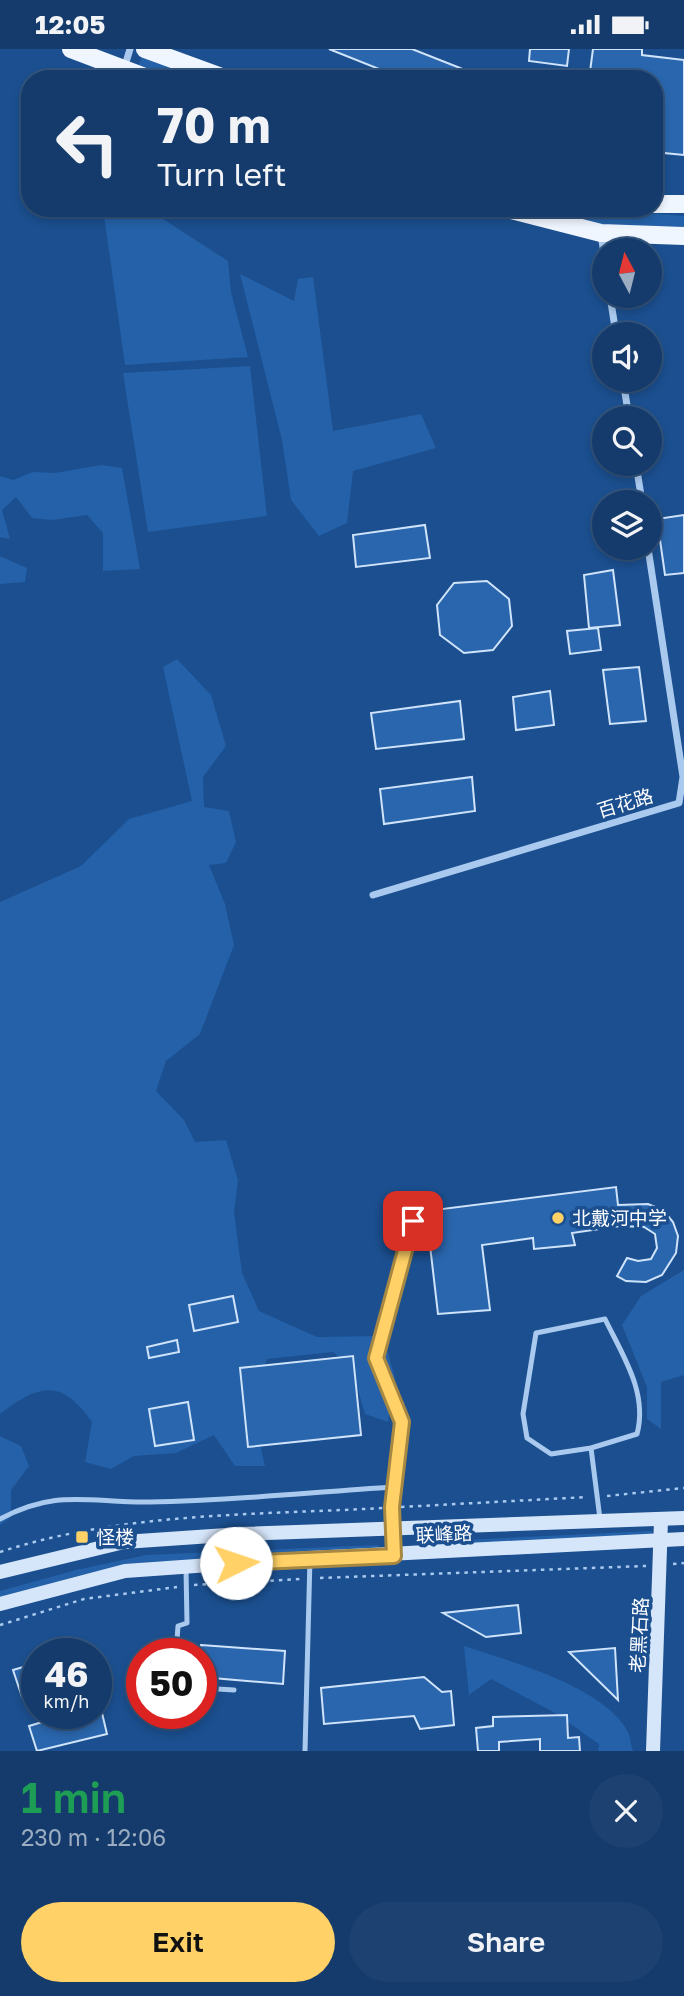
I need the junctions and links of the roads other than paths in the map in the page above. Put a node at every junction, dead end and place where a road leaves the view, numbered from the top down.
1 (71, 49) edge
2 (131, 49) edge
3 (145, 49) edge
4 (124, 69) joint
5 (202, 70) edge
6 (663, 204) edge
7 (684, 204) edge
8 (538, 217) edge
9 (601, 233) junction
10 (684, 236) edge
11 (602, 238) edge
12 (651, 560) edge
13 (373, 895) dead end
14 (413, 1221) dead end
15 (591, 1448) junction
16 (394, 1487) junction
17 (684, 1517) edge
18 (0, 1519) edge
19 (661, 1520) junction
20 (600, 1522) junction
21 (393, 1530) junction
22 (684, 1539) edge
23 (663, 1541) junction
24 (394, 1556) junction
25 (310, 1558) junction
26 (186, 1567) junction
27 (0, 1572) edge
28 (0, 1604) edge
29 (177, 1638) edge
30 (217, 1689) edge
31 (234, 1690) dead end
32 (305, 1751) edge
33 (653, 1751) edge

1 - 4 main road
2 - 4 street
3 - 5 main road
6 - 7 main road
8 - 9 main road
9 - 10 main road
9 - 11 street
12 - 13 street, 百花路
14 - 16 lane
15 - 15 lane
15 - 20 lane
16 - 18 lane
16 - 21 lane
17 - 19 main road, 联峰路
19 - 20 main road, 联峰路
19 - 23 main road, 老黑石路
20 - 21 main road, 联峰路
21 - 24 lane
21 - 27 main road, 联峰路
22 - 23 main road, 联峰路
23 - 24 main road, 联峰路
23 - 33 main road, 老黑石路
24 - 25 main road, 联峰路
25 - 26 main road, 联峰路
25 - 32 lane
26 - 28 main road, 联峰路
26 - 29 lane
30 - 31 lane

